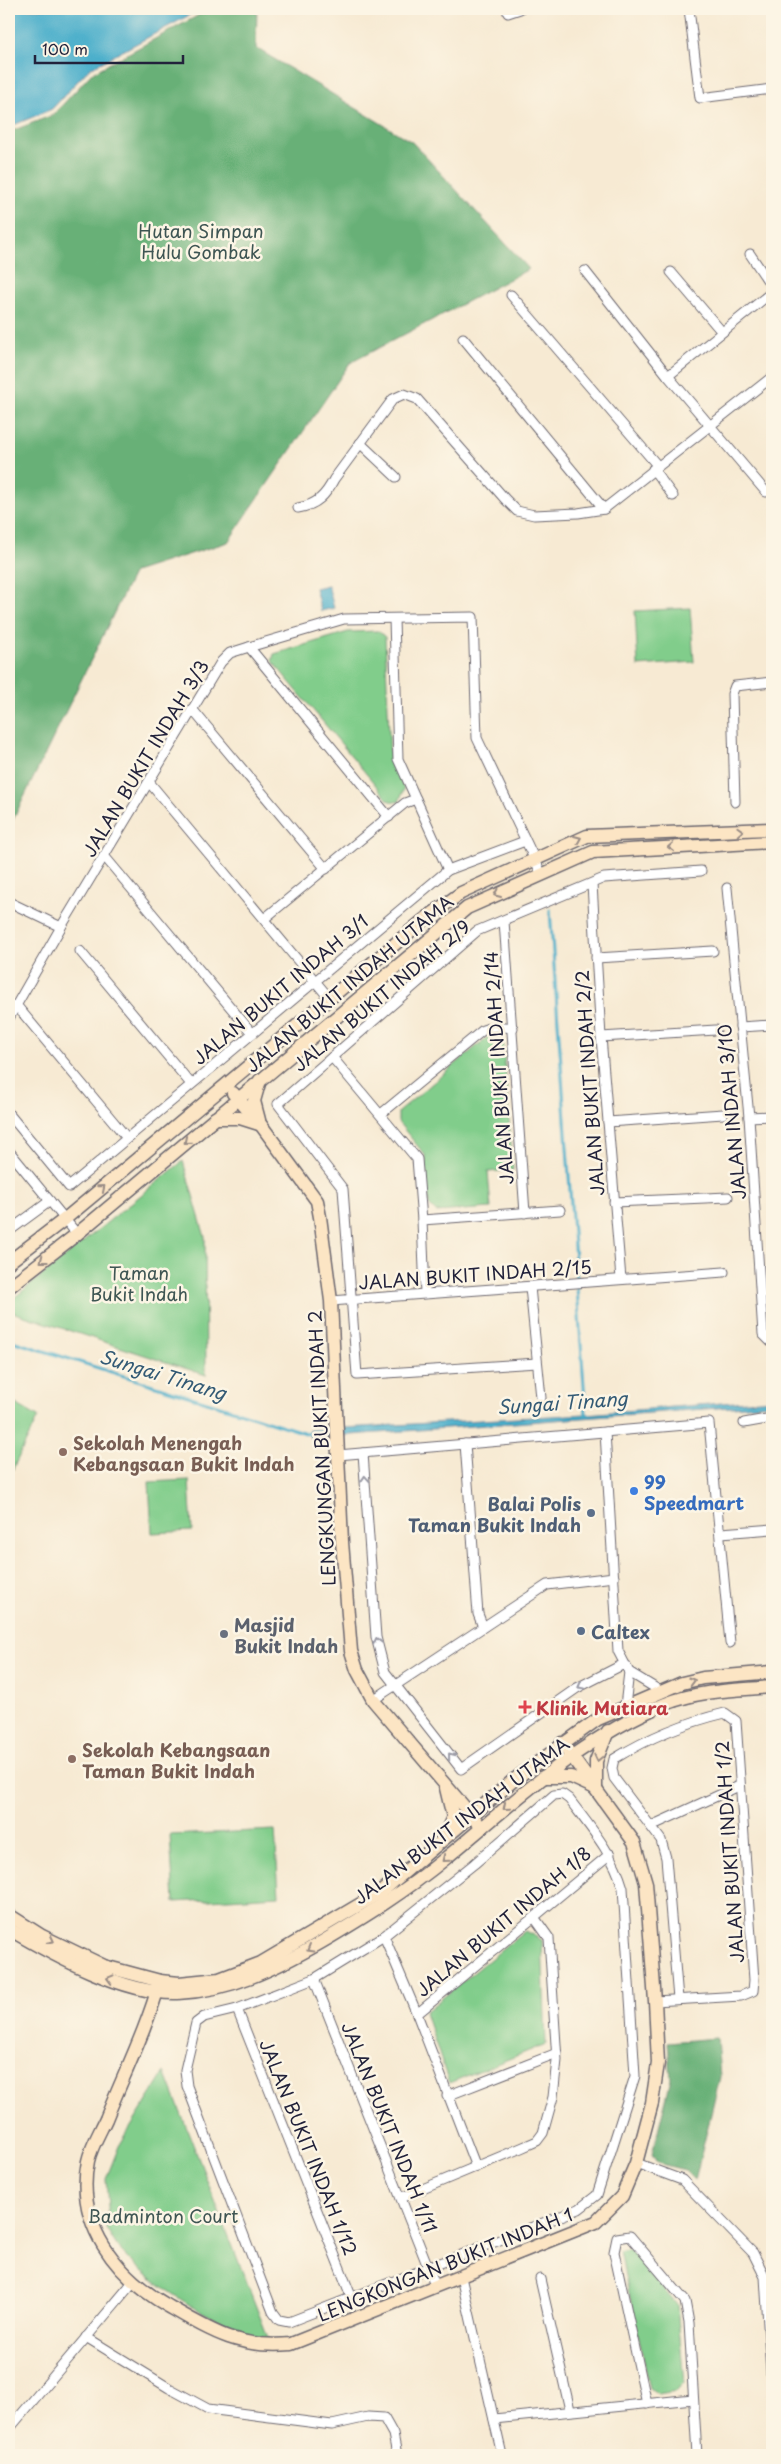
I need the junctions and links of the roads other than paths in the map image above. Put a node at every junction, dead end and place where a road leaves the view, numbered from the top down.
1 (520, 9) edge
2 (689, 9) edge
3 (508, 13) dead end
4 (772, 89) edge
5 (750, 254) dead end
6 (585, 271) dead end
7 (671, 272) dead end
8 (772, 287) edge
9 (772, 292) edge
10 (511, 295) dead end
11 (722, 332) junction
12 (463, 338) dead end
13 (668, 376) junction
14 (771, 382) edge
15 (709, 425) junction
16 (360, 443) junction
17 (655, 467) junction
18 (396, 477) dead end
19 (766, 492) dead end
20 (673, 496) dead end
21 (298, 508) dead end
22 (604, 509) junction
23 (394, 619) junction
24 (249, 647) junction
25 (772, 682) edge
26 (192, 709) junction
27 (149, 782) junction
28 (416, 799) junction
29 (735, 802) dead end
30 (389, 817) junction
31 (772, 829) edge
32 (525, 841) junction
33 (772, 842) edge
34 (105, 857) junction
35 (534, 860) junction
36 (326, 869) junction
37 (448, 870) junction
38 (701, 871) dead end
39 (542, 875) junction
40 (592, 884) junction
41 (727, 888) dead end
42 (9, 902) edge
43 (264, 919) junction
44 (504, 921) junction
45 (61, 927) junction
46 (80, 951) dead end
47 (713, 952) dead end
48 (596, 958) junction
49 (315, 980) junction
50 (330, 999) junction
51 (16, 1005) junction
52 (9, 1018) edge
53 (772, 1025) edge
54 (740, 1027) junction
55 (513, 1028) junction
56 (716, 1030) dead end
57 (252, 1033) junction
58 (601, 1037) junction
59 (332, 1057) junction
60 (260, 1080) junction
61 (192, 1084) junction
62 (227, 1084) junction
63 (238, 1098) junction
64 (9, 1114) edge
65 (381, 1114) junction
66 (722, 1114) dead end
67 (772, 1116) edge
68 (749, 1117) junction
69 (214, 1118) junction
70 (608, 1122) junction
71 (261, 1125) junction
72 (127, 1138) junction
73 (9, 1150) edge
74 (728, 1197) dead end
75 (50, 1201) junction
76 (614, 1202) junction
77 (560, 1210) dead end
78 (525, 1213) junction
79 (65, 1219) junction
80 (422, 1220) junction
81 (9, 1230) edge
82 (77, 1234) junction
83 (9, 1262) edge
84 (724, 1272) dead end
85 (621, 1279) junction
86 (9, 1287) edge
87 (530, 1287) junction
88 (424, 1293) junction
89 (352, 1300) junction
90 (331, 1301) junction
91 (772, 1343) edge
92 (537, 1363) junction
93 (541, 1398) dead end
94 (772, 1418) edge
95 (744, 1422) dead end
96 (605, 1432) junction
97 (465, 1444) junction
98 (363, 1453) junction
99 (338, 1455) junction
100 (772, 1528) edge
101 (721, 1533) junction
102 (614, 1577) junction
103 (482, 1627) junction
104 (730, 1643) dead end
105 (627, 1668) junction
106 (772, 1672) edge
107 (395, 1685) junction
108 (772, 1687) edge
109 (662, 1692) junction
110 (373, 1700) junction
111 (625, 1706) junction
112 (608, 1731) junction
113 (562, 1743) junction
114 (572, 1756) junction
115 (543, 1777) junction
116 (444, 1782) junction
117 (739, 1786) junction
118 (596, 1788) junction
119 (489, 1800) junction
120 (471, 1815) junction
121 (651, 1826) junction
122 (482, 1827) junction
123 (442, 1839) junction
124 (610, 1854) junction
125 (9, 1915) edge
126 (534, 1917) junction
127 (9, 1929) edge
128 (384, 1936) junction
129 (314, 1979) junction
130 (158, 1986) junction
131 (678, 2000) junction
132 (655, 2001) junction
133 (237, 2009) junction
134 (417, 2014) junction
135 (557, 2053) junction
136 (447, 2096) junction
137 (636, 2163) junction
138 (476, 2167) junction
139 (401, 2198) junction
140 (428, 2267) junction
141 (461, 2277) junction
142 (540, 2279) dead end
143 (132, 2282) junction
144 (436, 2287) junction
145 (351, 2296) junction
146 (86, 2337) junction
147 (772, 2389) edge
148 (693, 2400) junction
149 (647, 2404) junction
150 (570, 2410) junction
151 (494, 2419) junction
152 (9, 2429) edge
153 (397, 2455) edge
154 (502, 2455) edge
155 (697, 2455) edge

1 - 3 street
2 - 4 street
5 - 8 street
6 - 13 street
7 - 11 street
9 - 11 street
10 - 17 street
11 - 13 street
12 - 22 street
13 - 15 street
14 - 15 street
15 - 17 street
15 - 19 street
16 - 18 street
16 - 21 street
16 - 22 street
17 - 20 street
17 - 22 street
23 - 24 street, JALAN BUKIT INDAH 3/3
23 - 28 street
23 - 32 street, JALAN BUKIT INDAH 3/3
24 - 26 street, JALAN BUKIT INDAH 3/3
24 - 30 street
25 - 29 street
26 - 27 street, JALAN BUKIT INDAH 3/3
26 - 36 street
27 - 34 street, JALAN BUKIT INDAH 3/3
27 - 43 street
28 - 30 street
28 - 37 street
30 - 36 street
35 -> 31 street, JALAN BUKIT INDAH UTAMA
32 - 35 street
32 - 37 street, JALAN BUKIT INDAH 3/1
33 -> 39 street, JALAN BUKIT INDAH UTAMA
34 - 45 street, JALAN BUKIT INDAH 3/3
34 - 57 street
35 - 39 street
35 - 50 street, JALAN BUKIT INDAH UTAMA
36 - 43 street
37 - 49 street, JALAN BUKIT INDAH 3/1
38 - 40 street, JALAN BUKIT INDAH 2/9
39 -> 60 street, JALAN BUKIT INDAH UTAMA
40 - 44 street, JALAN BUKIT INDAH 2/9
40 - 48 street, JALAN BUKIT INDAH 2/2
41 - 54 street, JALAN INDAH 3/10
42 - 45 street
43 - 49 street
44 - 55 street, JALAN BUKIT INDAH 2/14
44 - 59 street, JALAN BUKIT INDAH 2/9
45 - 51 street, JALAN BUKIT INDAH 3/3
46 - 61 street
47 - 48 street
48 - 58 street, JALAN BUKIT INDAH 2/2
49 - 50 street
49 - 57 street, JALAN BUKIT INDAH 3/1
50 - 62 street, JALAN BUKIT INDAH UTAMA
51 - 52 street, JALAN BUKIT INDAH 3/3
51 - 72 street
53 - 54 street
54 - 68 street, JALAN INDAH 3/10
55 - 65 street
55 - 78 street, JALAN BUKIT INDAH 2/14
56 - 58 street
57 - 61 street, JALAN BUKIT INDAH 3/1
58 - 70 street, JALAN BUKIT INDAH 2/2
59 - 65 street
59 - 89 street, JALAN BUKIT INDAH 2/9
60 - 63 street, JALAN BUKIT INDAH UTAMA
60 - 71 street
61 - 72 street, JALAN BUKIT INDAH 3/1
62 - 63 street, LENGKUNGAN BUKIT INDAH 2
79 -> 62 street, JALAN BUKIT INDAH UTAMA
63 - 69 street, JALAN BUKIT INDAH UTAMA
63 - 71 street, LENGKUNGAN BUKIT INDAH 2
64 - 72 street, JALAN BUKIT INDAH 3/1
65 - 80 street
66 - 70 street
67 - 68 street
68 - 91 street, JALAN INDAH 3/10
69 - 71 street
69 -> 82 street, JALAN BUKIT INDAH UTAMA
70 - 76 street, JALAN BUKIT INDAH 2/2
71 - 90 street, LENGKUNGAN BUKIT INDAH 2
73 - 75 street
74 - 76 street
75 - 79 street
75 - 81 street
76 - 85 street, JALAN BUKIT INDAH 2/2
77 - 78 street
78 - 80 street
79 - 82 street
79 - 83 street, JALAN BUKIT INDAH UTAMA
80 - 88 street
82 -> 86 street, JALAN BUKIT INDAH UTAMA
84 - 85 street, JALAN BUKIT INDAH 2/15
85 - 87 street, JALAN BUKIT INDAH 2/15
87 - 88 street, JALAN BUKIT INDAH 2/15
87 - 92 street
88 - 89 street, JALAN BUKIT INDAH 2/15
89 - 90 street, JALAN BUKIT INDAH 2/15
89 - 92 street
90 - 99 street, LENGKUNGAN BUKIT INDAH 2
92 - 93 street
94 - 95 street
96 - 97 street
96 - 101 street
96 - 102 street
97 - 98 street
97 - 103 street
98 - 99 street
107 -> 98 street
99 - 110 street, LENGKUNGAN BUKIT INDAH 2
100 - 101 street
101 - 104 street
102 - 103 street
102 - 105 street
103 - 107 street
105 -> 107 street
105 - 109 street
105 - 111 street
109 -> 106 street, JALAN BUKIT INDAH UTAMA
107 - 110 street
108 - 112 street, JALAN BUKIT INDAH UTAMA
109 - 111 street, JALAN BUKIT INDAH UTAMA
110 - 116 street, LENGKUNGAN BUKIT INDAH 2
111 - 113 street, JALAN BUKIT INDAH UTAMA
112 - 114 street, JALAN BUKIT INDAH UTAMA
112 -> 118 street
113 - 114 street, LENGKONGAN BUKIT INDAH 1
113 - 119 street, JALAN BUKIT INDAH UTAMA
114 - 115 street, JALAN BUKIT INDAH UTAMA
114 - 118 street, LENGKONGAN BUKIT INDAH 1
115 - 118 street
115 -> 122 street, JALAN BUKIT INDAH UTAMA
116 - 119 street
116 - 120 street, LENGKUNGAN BUKIT INDAH 2
116 - 123 street
117 - 121 street
117 - 121 street, JALAN BUKIT INDAH 1/2
117 - 131 street, JALAN BUKIT INDAH 1/2
118 - 132 street, LENGKONGAN BUKIT INDAH 1
119 - 120 street, JALAN BUKIT INDAH UTAMA
120 - 122 street, LENGKUNGAN BUKIT INDAH 2
120 - 123 street, JALAN BUKIT INDAH UTAMA
121 - 131 street
122 -> 130 street, JALAN BUKIT INDAH UTAMA
123 - 130 street, JALAN BUKIT INDAH UTAMA
124 - 126 street, JALAN BUKIT INDAH 1/8
124 - 128 street
124 - 140 street
125 -> 130 street, JALAN BUKIT INDAH UTAMA
126 - 134 street, JALAN BUKIT INDAH 1/8
126 - 135 street
130 -> 127 street, JALAN BUKIT INDAH UTAMA
128 - 129 street
128 - 134 street
129 - 133 street
129 - 139 street, JALAN BUKIT INDAH 1/11
130 - 143 street, LENGKONGAN BUKIT INDAH 1
131 - 132 street
132 - 137 street, LENGKONGAN BUKIT INDAH 1
133 - 145 street, JALAN BUKIT INDAH 1/12
133 - 145 street
134 - 136 street
135 - 136 street
135 - 138 street
136 - 138 street
137 - 141 street, LENGKONGAN BUKIT INDAH 1
137 - 147 street
138 - 139 street
139 - 140 street, JALAN BUKIT INDAH 1/11
140 - 144 street, JALAN BUKIT INDAH 1/11
140 - 145 street
141 - 144 street, LENGKONGAN BUKIT INDAH 1
141 - 151 street
142 - 150 street
143 - 144 street, LENGKONGAN BUKIT INDAH 1
143 - 146 street
146 - 152 street
146 - 153 street
148 - 149 street
148 - 149 street
148 - 155 street
149 - 150 street
150 - 151 street
151 - 154 street

